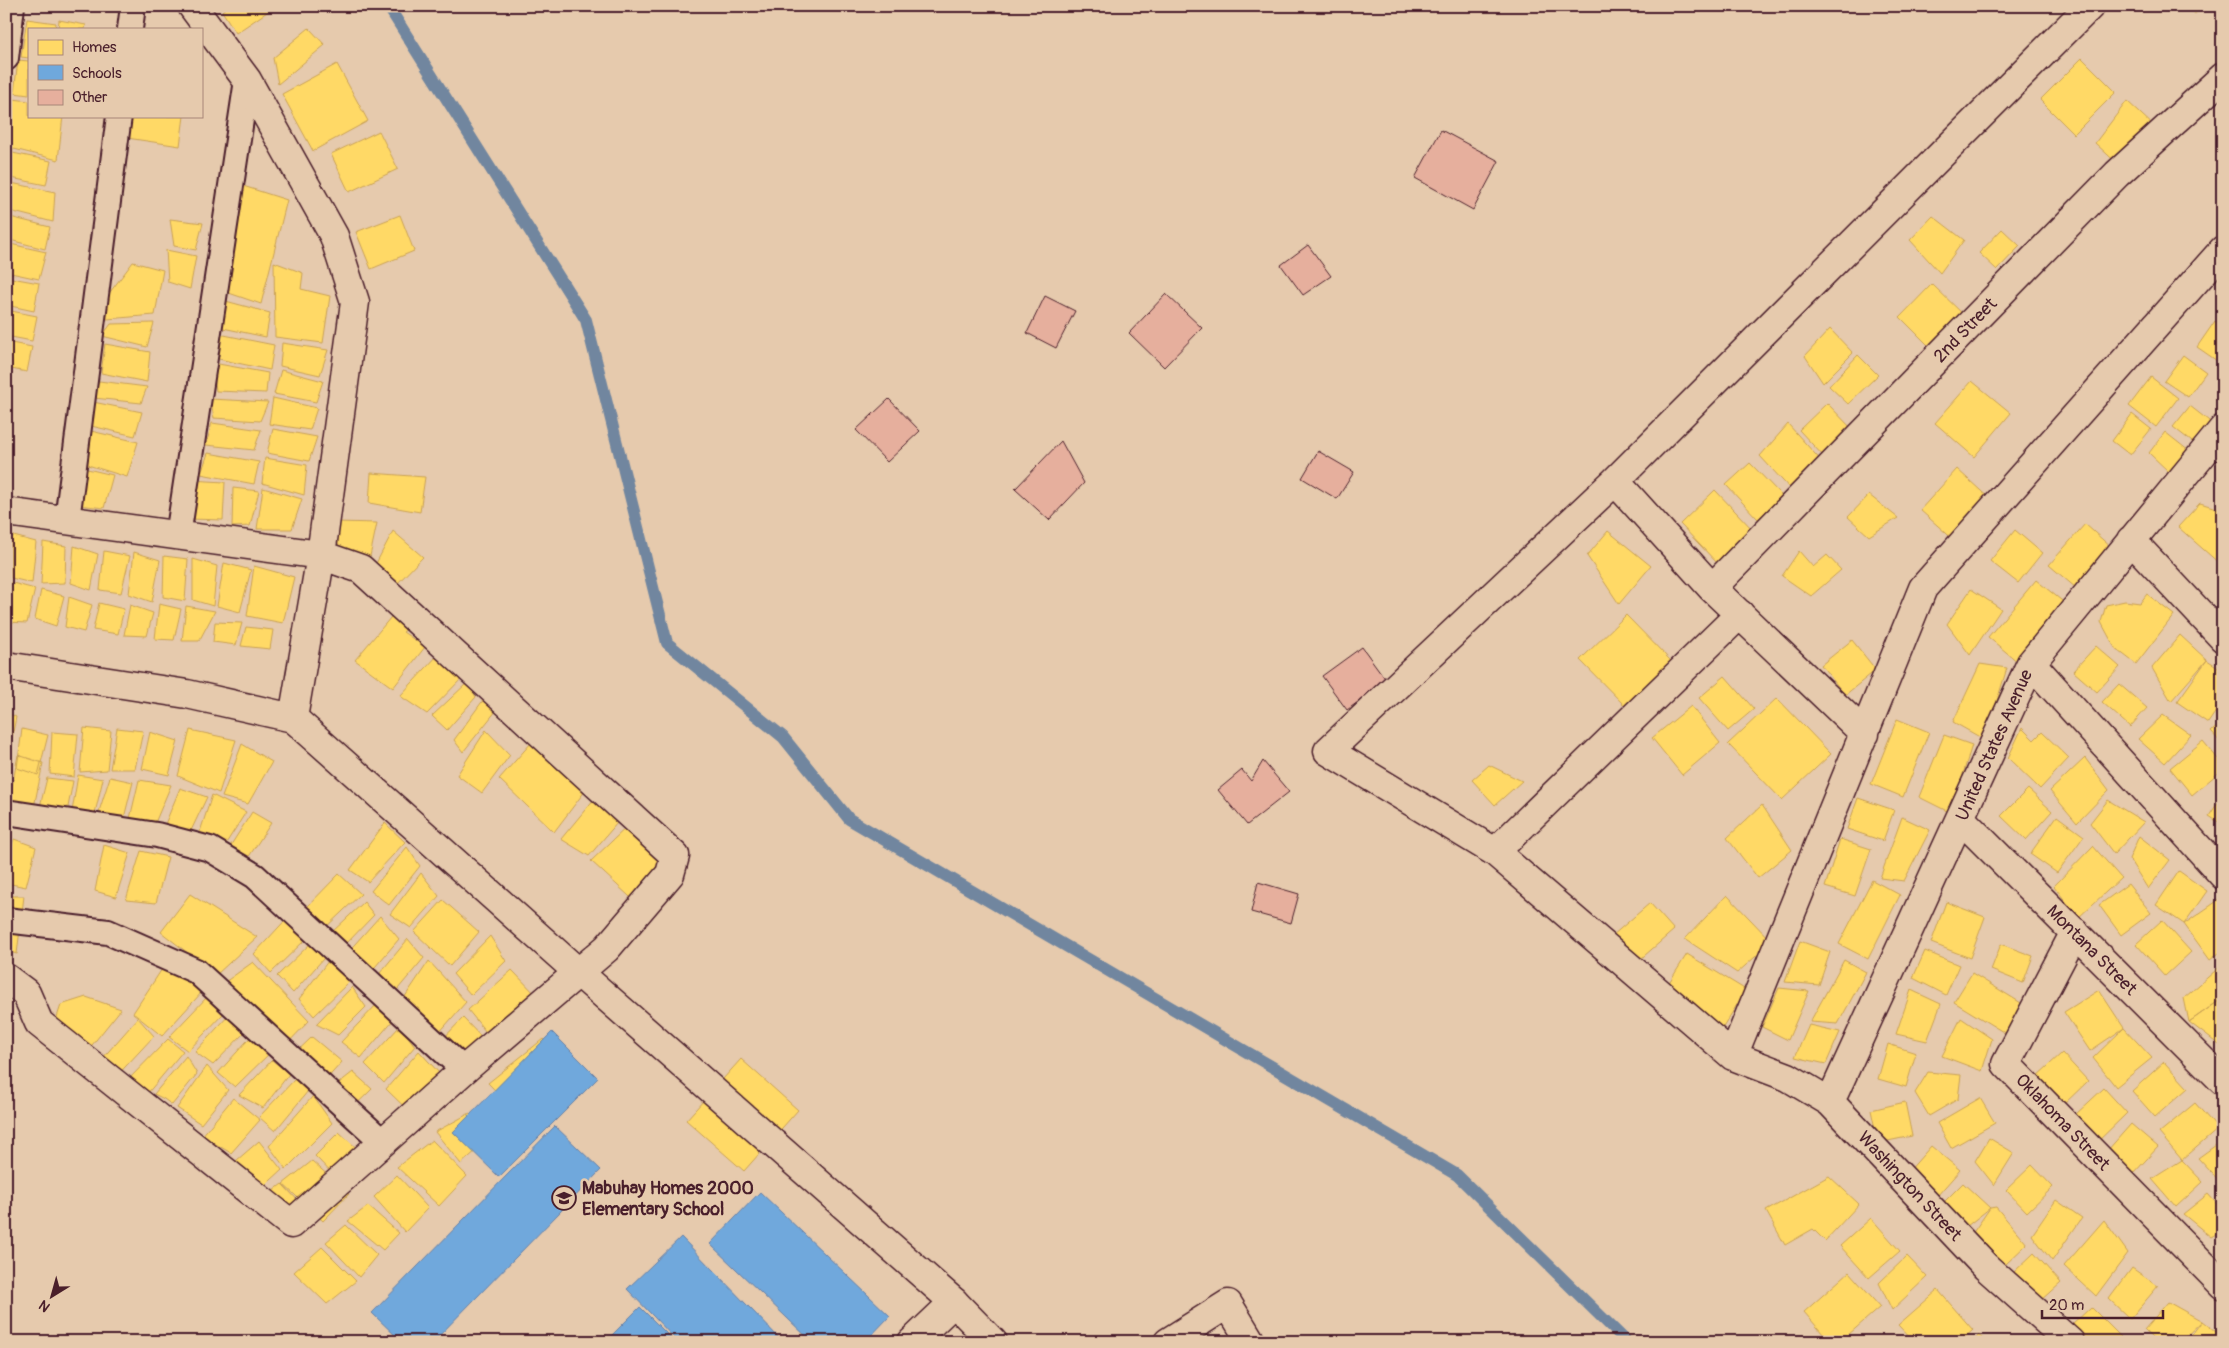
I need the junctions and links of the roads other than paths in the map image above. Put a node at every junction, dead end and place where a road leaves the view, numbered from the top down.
1 (12, 6) edge
2 (133, 6) edge
3 (2090, 6) edge
4 (187, 7) edge
5 (130, 28) edge
6 (6, 58) edge
7 (2223, 77) edge
8 (247, 80) junction
9 (119, 118) edge
10 (2223, 250) edge
11 (2223, 429) edge
12 (1614, 481) junction
13 (6, 512) edge
14 (67, 520) junction
15 (178, 536) junction
16 (2131, 540) junction
17 (321, 555) junction
18 (1712, 588) junction
19 (1740, 614) junction
20 (2223, 638) edge
21 (2031, 663) junction
22 (6, 666) edge
23 (293, 718) junction
24 (1865, 734) junction
25 (6, 812) edge
26 (1961, 819) junction
27 (1496, 852) junction
28 (2223, 875) edge
29 (6, 920) edge
30 (2075, 932) junction
31 (578, 972) junction
32 (6, 978) edge
33 (1733, 1056) junction
34 (464, 1070) junction
35 (2223, 1081) edge
36 (1830, 1102) junction
37 (383, 1142) junction
38 (2223, 1285) edge
39 (954, 1302) junction
40 (912, 1342) edge
41 (993, 1342) edge
42 (1168, 1342) edge
43 (1251, 1342) edge
44 (2070, 1342) edge

1 - 6 lane
2 - 5 lane
3 - 12 street
4 - 8 street
7 - 18 street, 2nd Street
8 - 15 lane
8 - 17 street
9 - 14 lane
10 - 24 street
11 - 16 street, United States Avenue
12 - 18 street
12 - 27 street, Washington Street
13 - 14 street
14 - 15 street
15 - 17 street
16 - 20 street
16 - 21 street, United States Avenue
17 - 23 street
17 - 31 street
18 - 19 street
19 - 24 street
19 - 27 street
21 - 26 street, United States Avenue
21 - 28 street
22 - 23 street
23 - 31 street
24 - 33 street
25 - 34 lane
26 - 30 street, Montana Street
26 - 36 street, United States Avenue
27 - 33 street, Washington Street
29 - 37 lane
30 - 35 street, Montana Street
30 - 38 street, Oklahoma Street
31 - 34 street
31 - 39 street
32 - 37 street
33 - 36 street, Washington Street
34 - 37 street
36 - 44 street, Washington Street
39 - 40 street
39 - 41 street
42 - 43 street

